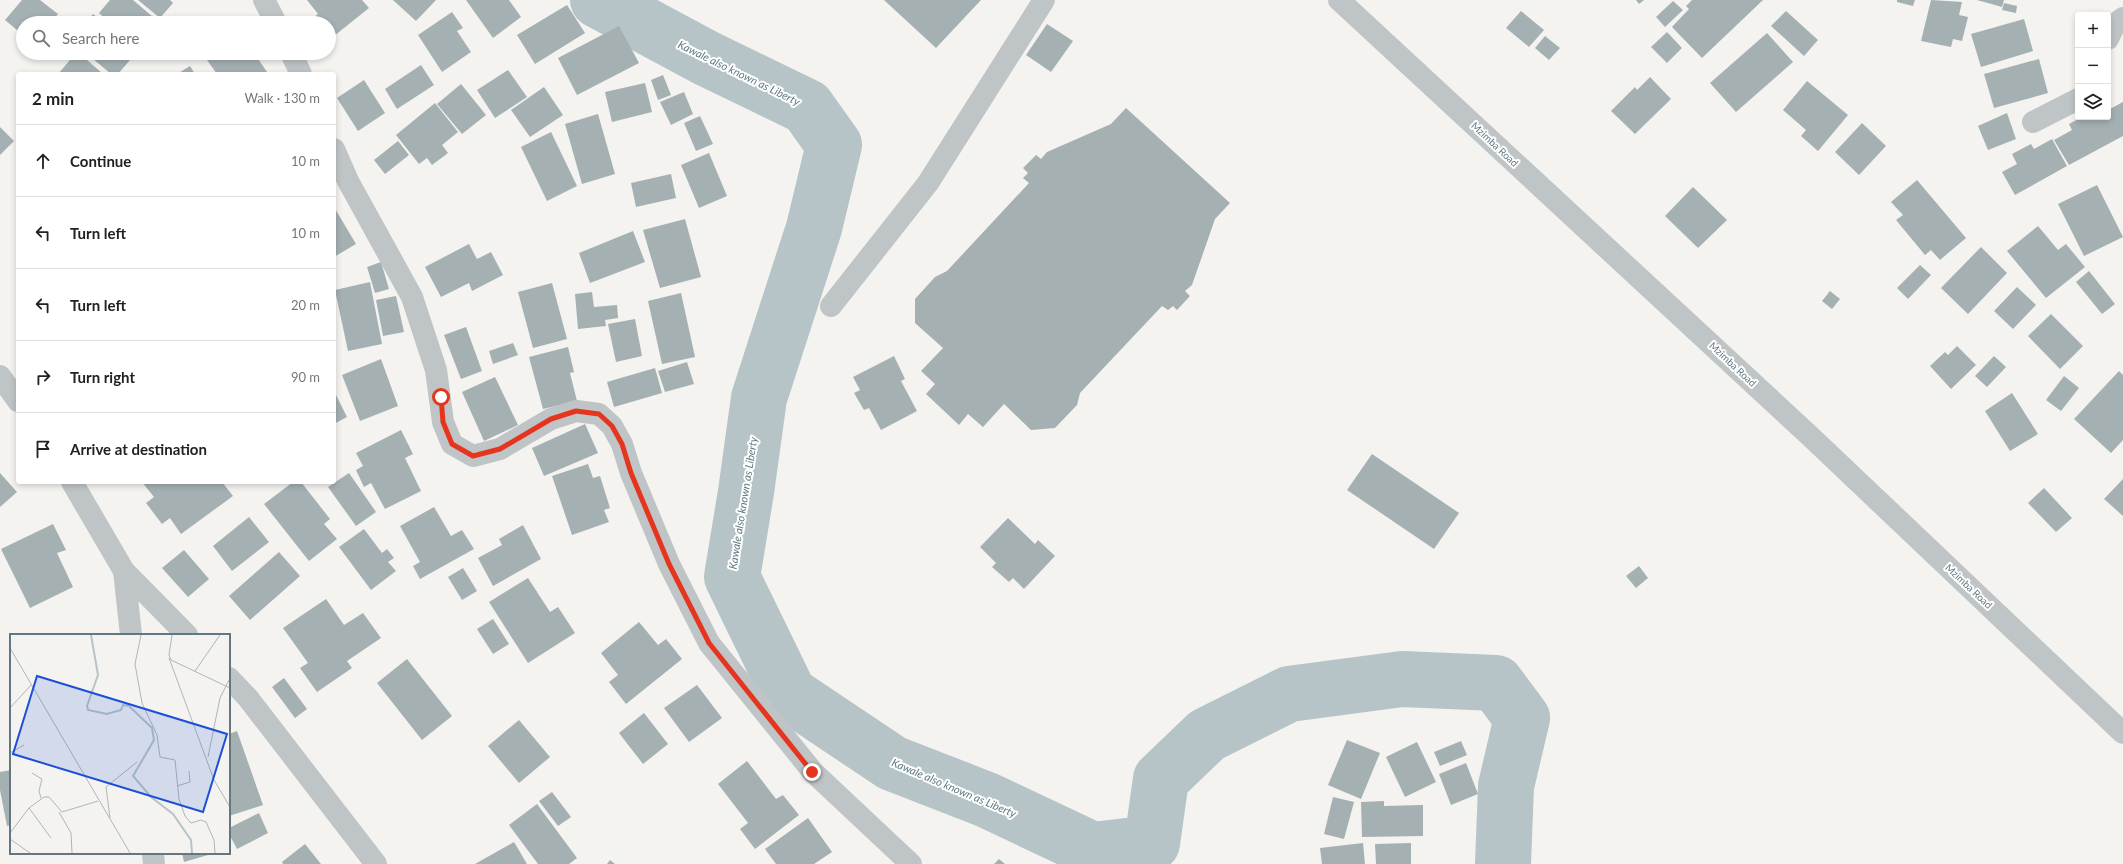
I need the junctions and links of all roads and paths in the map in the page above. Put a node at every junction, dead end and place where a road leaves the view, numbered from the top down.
1 (264, 0) edge
2 (1044, 0) edge
3 (1339, 0) edge
4 (272, 16) edge
5 (2123, 18) edge
6 (2111, 33) edge
7 (294, 60) edge
8 (300, 72) edge
9 (2075, 101) edge
10 (2033, 122) dead end
11 (336, 160) edge
12 (341, 186) edge
13 (831, 306) dead end
14 (0, 376) edge
15 (16, 398) edge
16 (73, 484) edge
17 (124, 571) junction
18 (131, 634) edge
19 (186, 634) edge
20 (230, 679) edge
21 (2123, 733) edge
22 (153, 854) edge
23 (154, 864) edge
24 (376, 864) edge
25 (911, 864) edge

1 - 4 street
2 - 13 street
3 - 21 street, Mzimba Road
5 - 6 street
7 - 8 street
9 - 10 street
11 - 12 street
12 - 25 street
14 - 15 street
16 - 17 street
17 - 18 street
17 - 19 street
20 - 24 street
22 - 23 street

